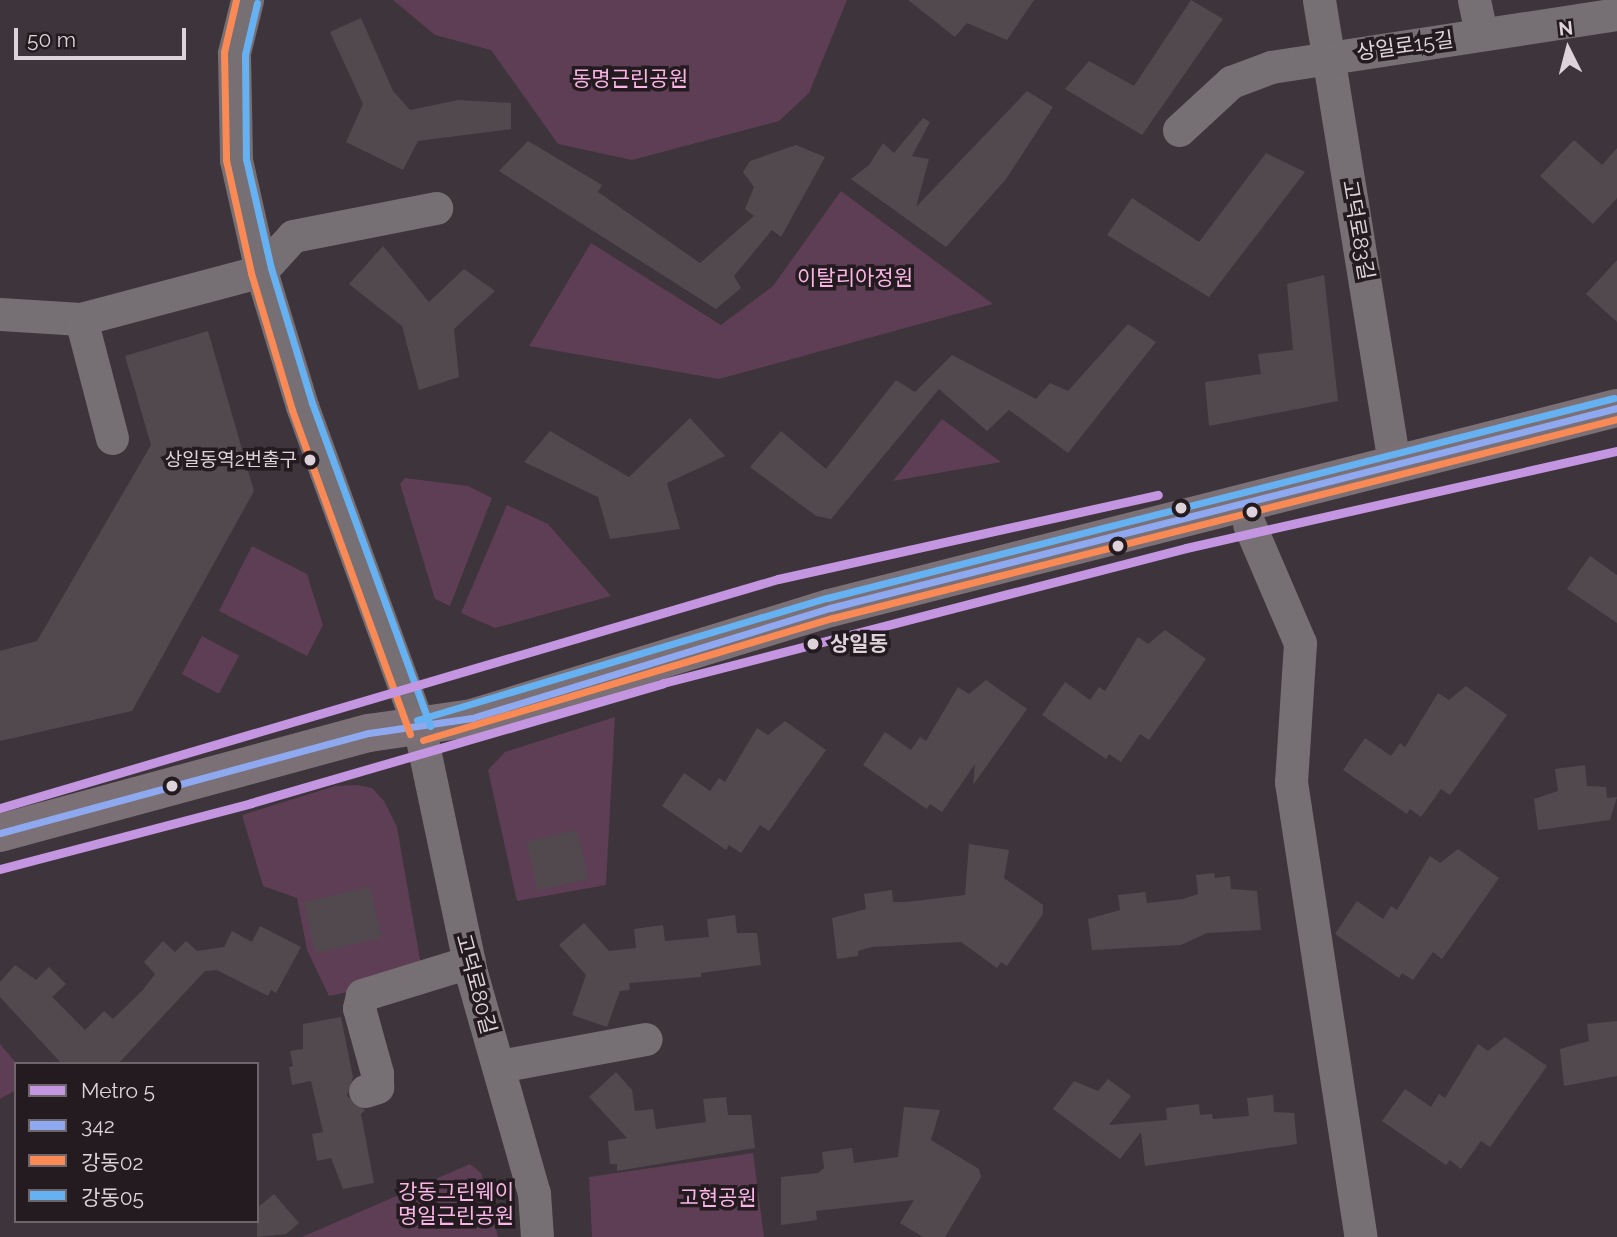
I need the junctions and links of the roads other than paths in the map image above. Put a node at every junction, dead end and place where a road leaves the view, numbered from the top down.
1 (247, 0) edge
2 (1320, 0) edge
3 (1474, 0) edge
4 (1617, 14) edge
5 (1480, 34) junction
6 (1329, 57) junction
7 (1179, 130) dead end
8 (436, 208) dead end
9 (261, 271) junction
10 (0, 314) edge
11 (80, 319) junction
12 (1617, 408) edge
13 (112, 438) dead end
14 (1394, 461) junction
15 (1249, 524) dead end
16 (420, 730) junction
17 (0, 833) edge
18 (469, 962) junction
19 (646, 1039) dead end
20 (499, 1066) junction
21 (365, 1091) dead end
22 (537, 1237) edge
23 (1361, 1237) edge

1 - 9 street, 고덕로80길
2 - 6 street, 고덕로83길
3 - 5 street, 상일로15길
4 - 5 street, 상일로15길
5 - 6 street, 상일로15길
6 - 7 street, 상일로15길
6 - 14 street, 고덕로83길
8 - 9 street
9 - 11 street
9 - 16 street, 고덕로80길
10 - 11 street
11 - 13 street
12 - 14 main road
14 - 16 main road
15 - 23 street
16 - 17 main road
16 - 18 street, 고덕로80길
18 - 20 street, 고덕로80길
18 - 21 street
19 - 20 street
20 - 22 street, 고덕로80길

